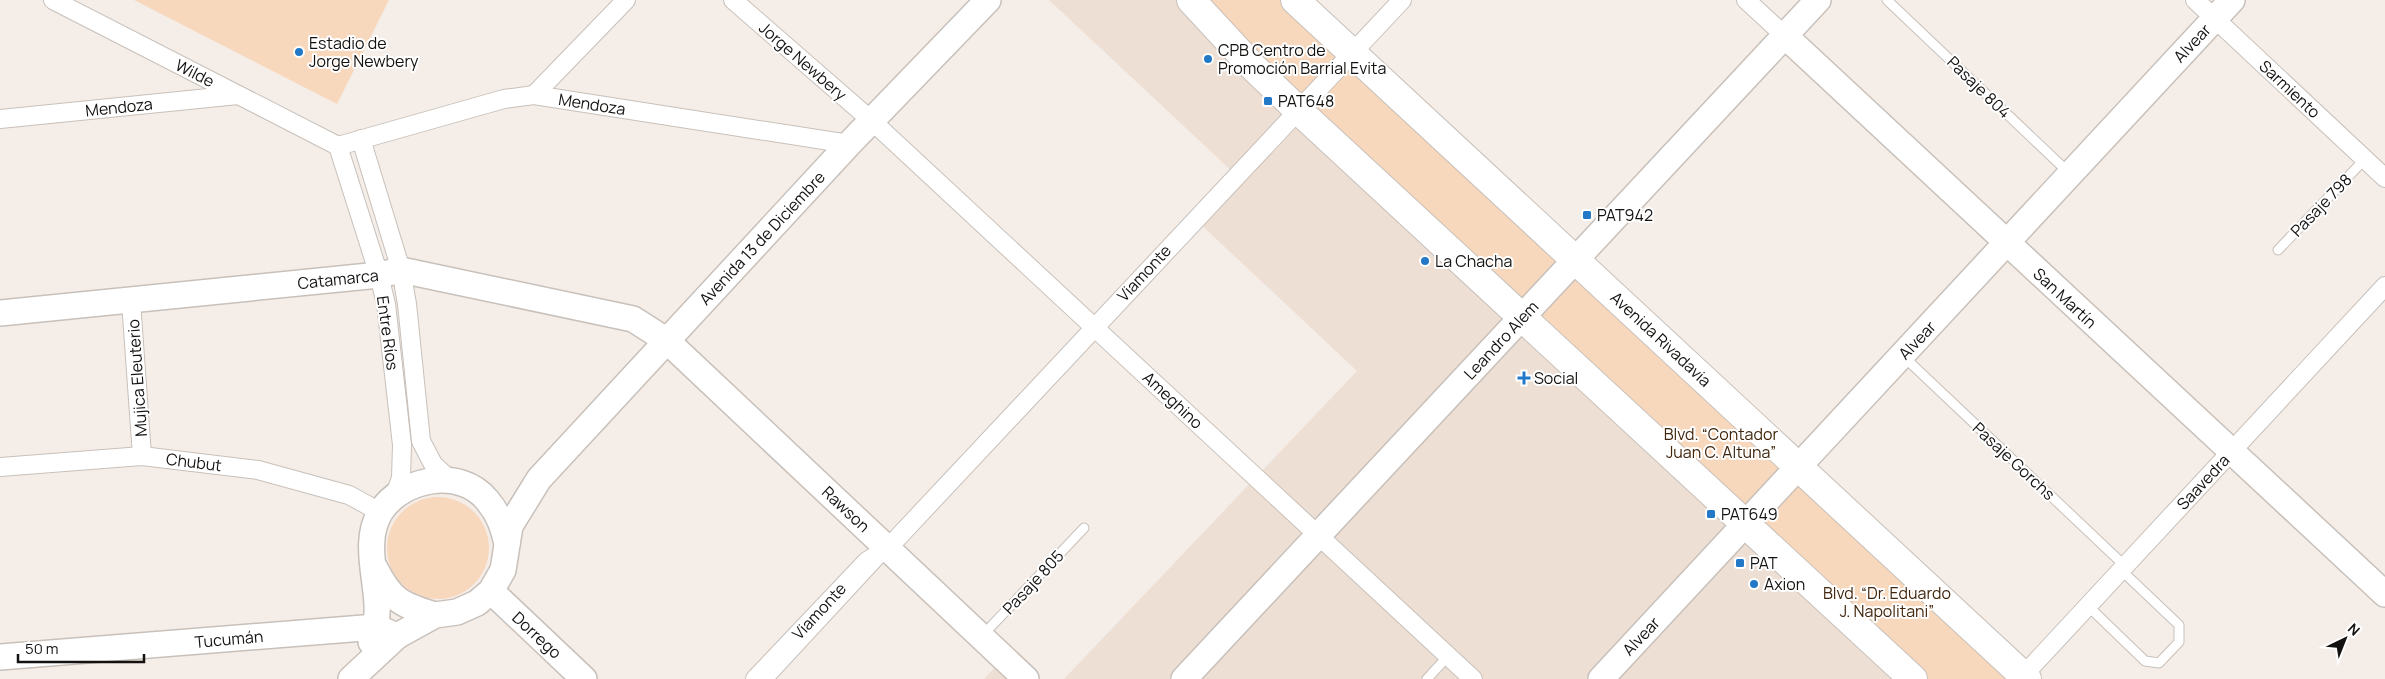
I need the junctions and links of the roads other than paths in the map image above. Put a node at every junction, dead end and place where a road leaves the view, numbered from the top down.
1 (53, 0) edge
2 (626, 0) edge
3 (733, 0) edge
4 (988, 0) edge
5 (1191, 0) edge
6 (1295, 0) edge
7 (1402, 0) edge
8 (1746, 0) edge
9 (1818, 0) edge
10 (1888, 0) edge
11 (2195, 0) edge
12 (2232, 0) edge
13 (2215, 18) junction
14 (1785, 36) junction
15 (1353, 54) junction
16 (238, 95) junction
17 (534, 95) junction
18 (1298, 110) junction
19 (0, 119) edge
20 (872, 121) junction
21 (361, 139) junction
22 (849, 144) junction
23 (338, 146) junction
24 (2365, 159) junction
25 (2071, 174) junction
26 (2385, 178) edge
27 (2007, 244) junction
28 (2278, 250) dead end
29 (1576, 260) junction
30 (390, 273) junction
31 (2385, 286) edge
32 (131, 301) junction
33 (0, 313) edge
34 (1523, 317) junction
35 (1094, 327) junction
36 (666, 340) junction
37 (1903, 356) junction
38 (2230, 452) junction
39 (142, 456) junction
40 (0, 467) edge
41 (1799, 467) junction
42 (539, 479) junction
43 (450, 480) junction
44 (486, 498) junction
45 (387, 504) junction
46 (1746, 524) junction
47 (1084, 528) dead end
48 (1319, 536) junction
49 (507, 544) junction
50 (888, 548) junction
51 (373, 565) junction
52 (2123, 568) junction
53 (491, 592) junction
54 (2385, 594) edge
55 (2088, 606) junction
56 (435, 615) junction
57 (387, 631) junction
58 (982, 637) junction
59 (1448, 656) junction
60 (0, 657) edge
61 (356, 674) edge
62 (2024, 678) edge
63 (584, 679) edge
64 (755, 679) edge
65 (769, 679) edge
66 (1026, 679) edge
67 (1184, 679) edge
68 (1427, 679) edge
69 (1473, 679) edge
70 (1601, 679) edge
71 (1913, 679) edge

1 - 16 street, Wilde
2 - 17 street
3 - 20 street, Jorge Newbery
4 - 20 main road, Avenida 13 de Diciembre
5 - 18 main road
6 - 15 main road, Avenida Rivadavia
7 - 15 street, Viamonte
8 - 14 street, San Martín
9 - 14 main road, Leandro Alem
10 - 25 lane, Pasaje 804
11 - 13 street, Sarmiento
12 - 13 main road, Alvear
13 - 24 street, Sarmiento
13 - 25 main road, Alvear
14 - 27 main road, San Martín
14 - 29 main road, Leandro Alem
15 - 18 street, Viamonte
15 - 29 main road, Avenida Rivadavia
16 - 19 street, Mendoza
16 - 23 street, Wilde
17 - 21 street, Mendoza
17 - 22 street, Mendoza
18 - 34 main road
18 - 35 street, Viamonte
20 - 22 main road, Avenida 13 de Diciembre
20 - 35 street, Ameghino
21 - 23 street, Mendoza
21 - 30 street, Entre Ríos
22 - 36 main road, Avenida 13 de Diciembre
23 - 30 street, Entre Ríos
24 - 26 street, Sarmiento
24 - 28 lane, Pasaje 798
25 - 27 main road, Alvear
27 - 37 main road, Alvear
27 - 38 main road, San Martín
29 - 34 main road, Leandro Alem
29 - 41 main road, Avenida Rivadavia
30 - 32 main road, Catamarca
30 - 36 main road, Catamarca
30 - 43 street, Entre Ríos
30 - 45 street, Entre Ríos
31 - 38 street, Saavedra
32 - 33 main road, Catamarca
32 - 39 street, Mujica Eleuterio
34 - 46 main road
34 - 48 main road, Leandro Alem
35 - 48 street, Ameghino
35 - 50 street, Viamonte
36 - 42 main road, Avenida 13 de Diciembre
36 - 50 main road, Rawson
37 - 41 main road, Alvear
37 - 52 lane, Pasaje Gorchs
38 - 52 street, Saavedra
38 - 54 main road, San Martín
39 - 40 street, Chubut
39 - 45 street, Chubut
41 - 46 main road, Alvear
41 - 62 main road, Avenida Rivadavia
42 - 44 main road
42 - 49 main road
43 - 44 main road
43 - 45 main road
44 - 49 main road
45 - 51 main road
46 - 70 main road, Alvear
46 - 71 main road
47 - 58 lane, Pasaje 805
48 - 59 street, Ameghino
48 - 67 main road, Leandro Alem
49 - 53 main road
50 - 58 main road, Rawson
50 - 64 street, Viamonte
50 - 65 lane, Viamonte
51 - 56 main road
51 - 57 main road
52 - 55 street, Saavedra
52 - 55 lane, Pasaje Gorchs
53 - 56 main road
53 - 63 main road, Dorrego
55 - 62 street, Saavedra
56 - 57 main road
57 - 60 main road, Tucumán
57 - 61 main road
58 - 66 main road, Rawson
59 - 68 lane
59 - 69 street, Ameghino

